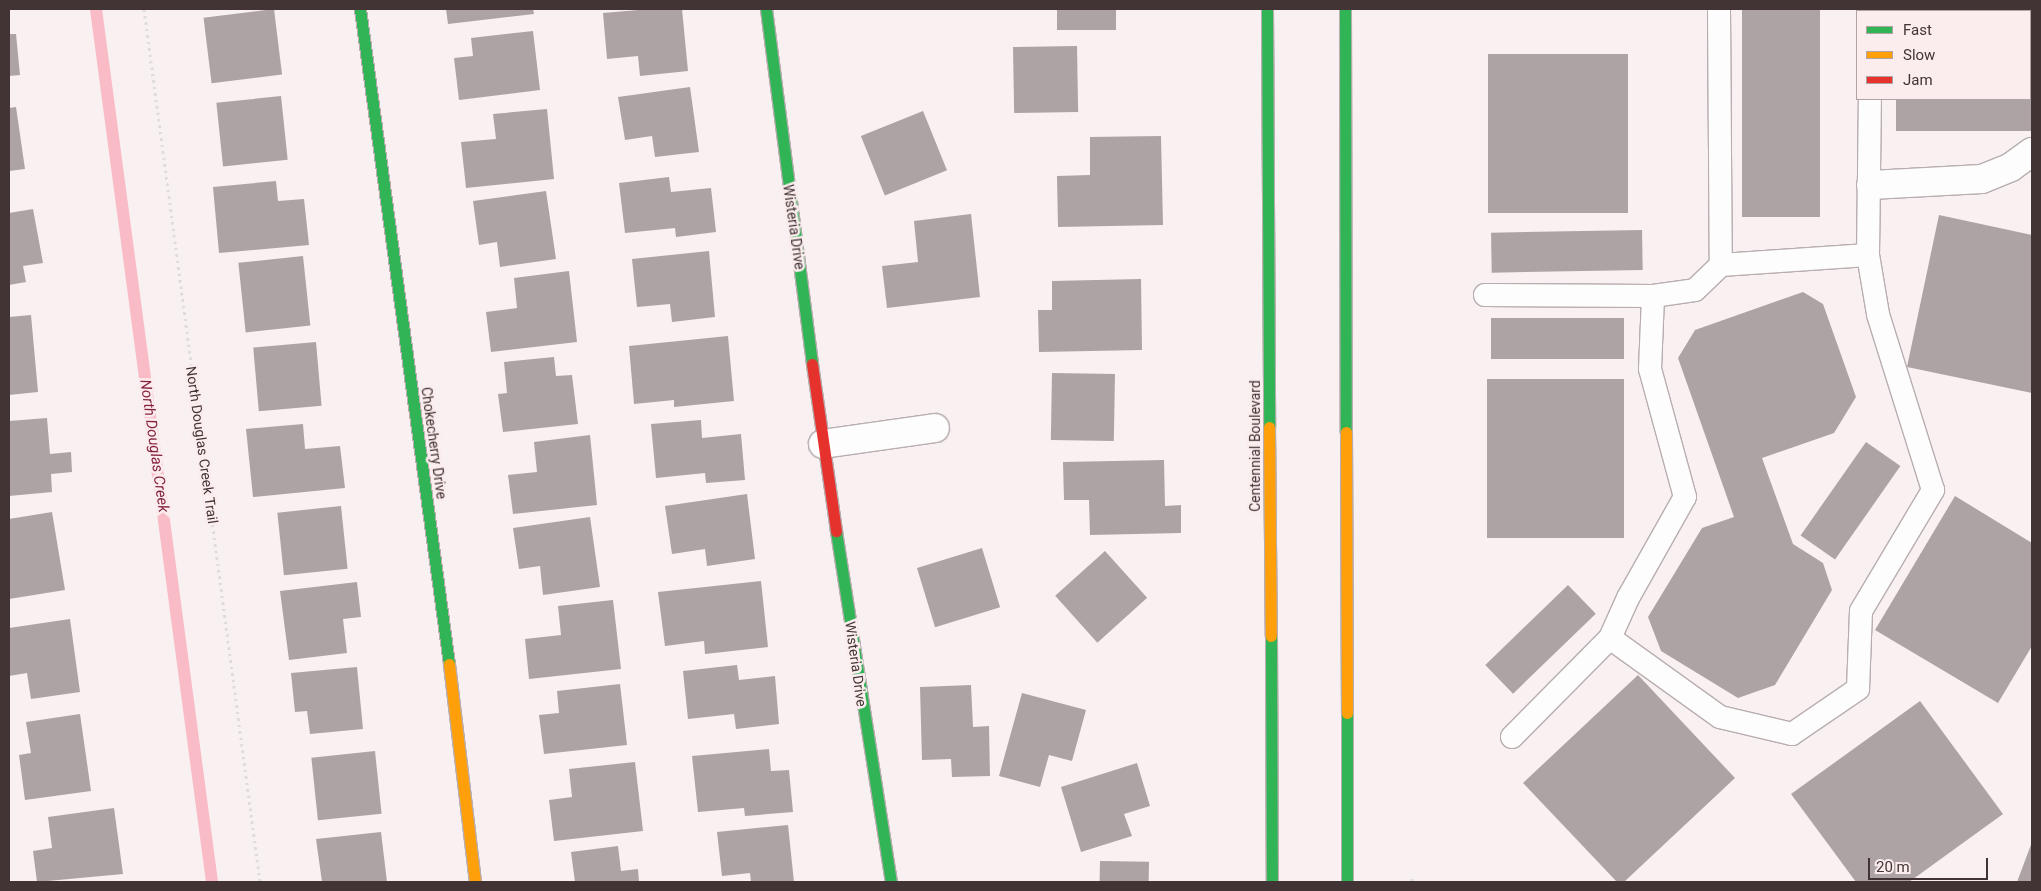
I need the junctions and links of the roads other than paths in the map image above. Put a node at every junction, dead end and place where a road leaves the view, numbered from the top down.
1 (360, 9) edge
2 (766, 9) edge
3 (1267, 9) edge
4 (1345, 9) edge
5 (1719, 9) edge
6 (1870, 100) edge
7 (2032, 152) edge
8 (1870, 185) junction
9 (1868, 255) junction
10 (1721, 265) junction
11 (1485, 296) dead end
12 (1653, 296) junction
13 (935, 428) dead end
14 (823, 444) junction
15 (1610, 638) junction
16 (1512, 737) dead end
17 (475, 882) edge
18 (891, 882) edge
19 (1272, 882) edge
20 (1347, 882) edge

1 - 17 street, Chokecherry Drive
2 - 14 street, Wisteria Drive
3 - 19 street, Centennial Boulevard
4 - 20 street
5 - 10 lane
6 - 8 lane
7 - 8 street
8 - 9 lane
9 - 10 lane
9 - 15 lane
10 - 12 lane
11 - 12 lane
12 - 15 lane
13 - 14 street
14 - 18 street, Wisteria Drive
15 - 16 lane

